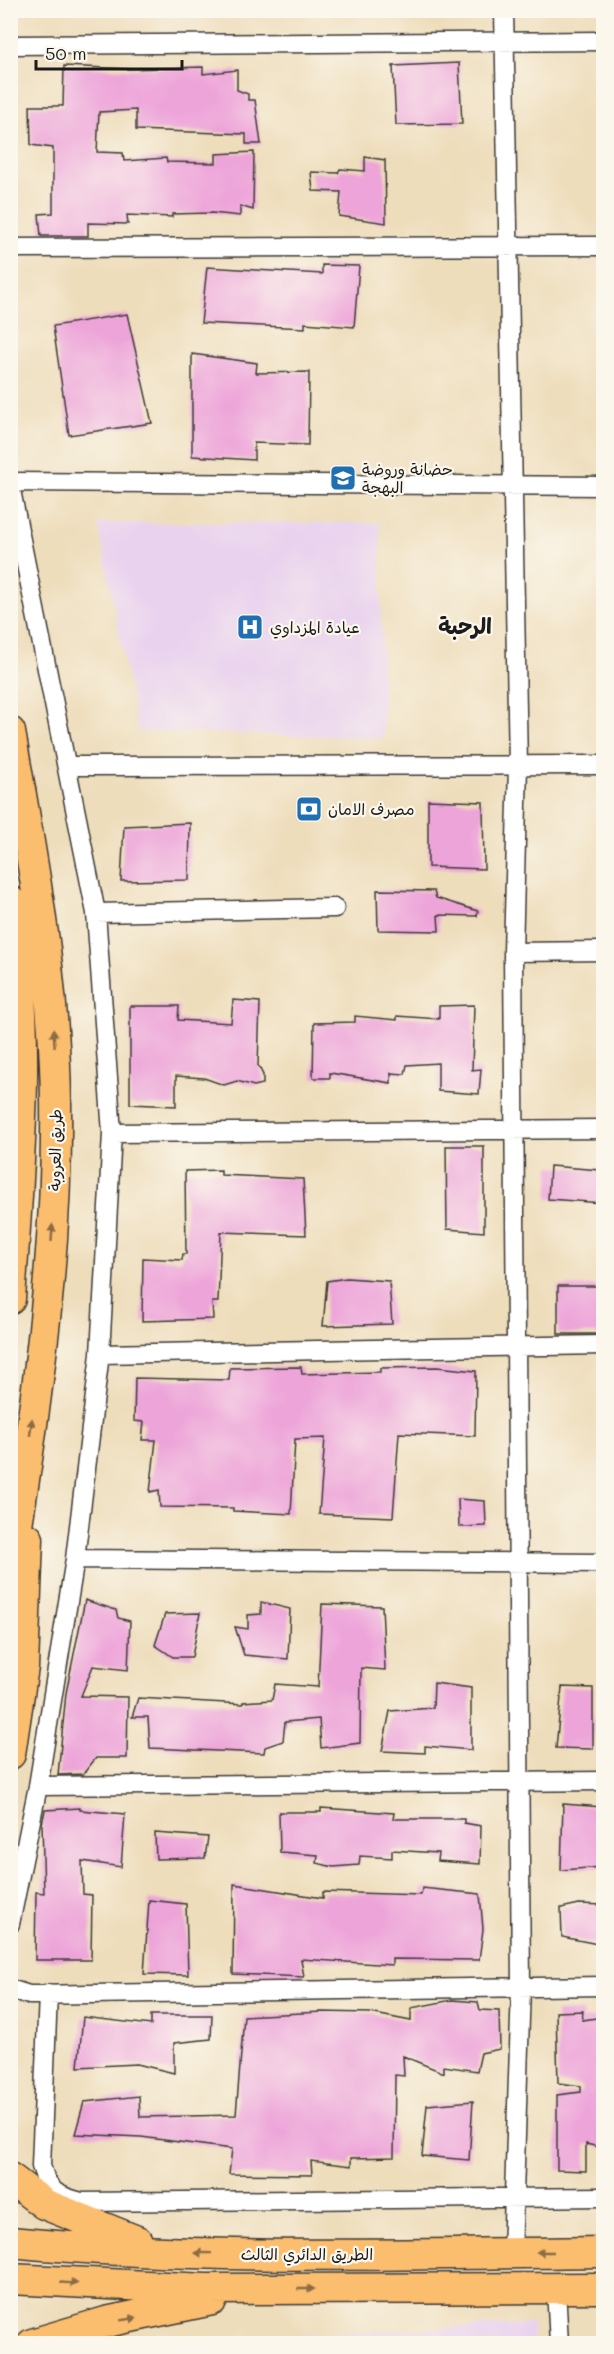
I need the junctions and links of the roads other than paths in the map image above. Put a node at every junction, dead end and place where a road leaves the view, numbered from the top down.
1 (504, 10) edge
2 (603, 41) edge
3 (504, 42) junction
4 (10, 45) edge
5 (603, 246) edge
6 (509, 247) junction
7 (10, 248) edge
8 (10, 484) edge
9 (512, 486) junction
10 (603, 486) edge
11 (10, 732) edge
12 (603, 765) edge
13 (67, 766) junction
14 (518, 766) junction
15 (10, 901) edge
16 (335, 908) dead end
17 (96, 913) junction
18 (603, 951) edge
19 (513, 952) junction
20 (516, 1129) junction
21 (603, 1129) edge
22 (112, 1133) junction
23 (12, 1245) edge
24 (10, 1299) edge
25 (517, 1345) junction
26 (603, 1345) edge
27 (100, 1354) junction
28 (24, 1484) junction
29 (75, 1559) junction
30 (603, 1563) edge
31 (517, 1564) junction
32 (10, 1568) edge
33 (10, 1754) edge
34 (603, 1781) edge
35 (521, 1782) junction
36 (38, 1786) junction
37 (10, 1924) edge
38 (603, 1986) edge
39 (521, 1988) junction
40 (10, 1989) edge
41 (48, 1994) junction
42 (10, 2178) edge
43 (514, 2197) junction
44 (603, 2197) edge
45 (10, 2242) edge
46 (603, 2252) edge
47 (171, 2253) junction
48 (512, 2253) junction
49 (10, 2279) edge
50 (556, 2288) junction
51 (603, 2288) edge
52 (259, 2289) junction
53 (32, 2343) edge
54 (559, 2343) edge

1 - 3 street
2 - 3 street
3 - 4 street
3 - 6 street
5 - 6 street
6 - 7 street
6 - 9 street
8 - 9 street
8 - 13 street
9 - 10 street
9 - 14 street
28 -> 11 highway, طريق العروبة
12 - 14 street
13 - 14 street
13 - 17 street
14 - 19 street
15 - 23 highway, طريق العروبة
16 - 17 street
17 - 22 street
18 - 19 street
19 - 20 street
20 - 21 street
20 - 22 street
20 - 25 street
22 - 27 street
23 - 24 highway, طريق العروبة
25 - 26 street
25 - 27 street
25 - 31 street
27 - 29 street
28 - 32 highway, طريق العروبة
28 - 33 highway
29 - 31 street
29 - 36 street
30 - 31 street
31 - 35 street
34 - 35 street
35 - 36 street
35 - 39 street
36 - 37 street
38 - 39 street
39 - 41 street
39 - 43 street
40 - 41 street
41 - 43 street
42 - 47 highway
43 - 44 street
43 - 48 street
45 - 47 highway, الطريق الدائري الثالث
46 -> 48 highway, الطريق الدائري الثالث
48 -> 47 highway, الطريق الدائري الثالث
49 -> 52 highway
50 - 51 highway
52 -> 50 highway
50 - 54 street
53 -> 52 highway

